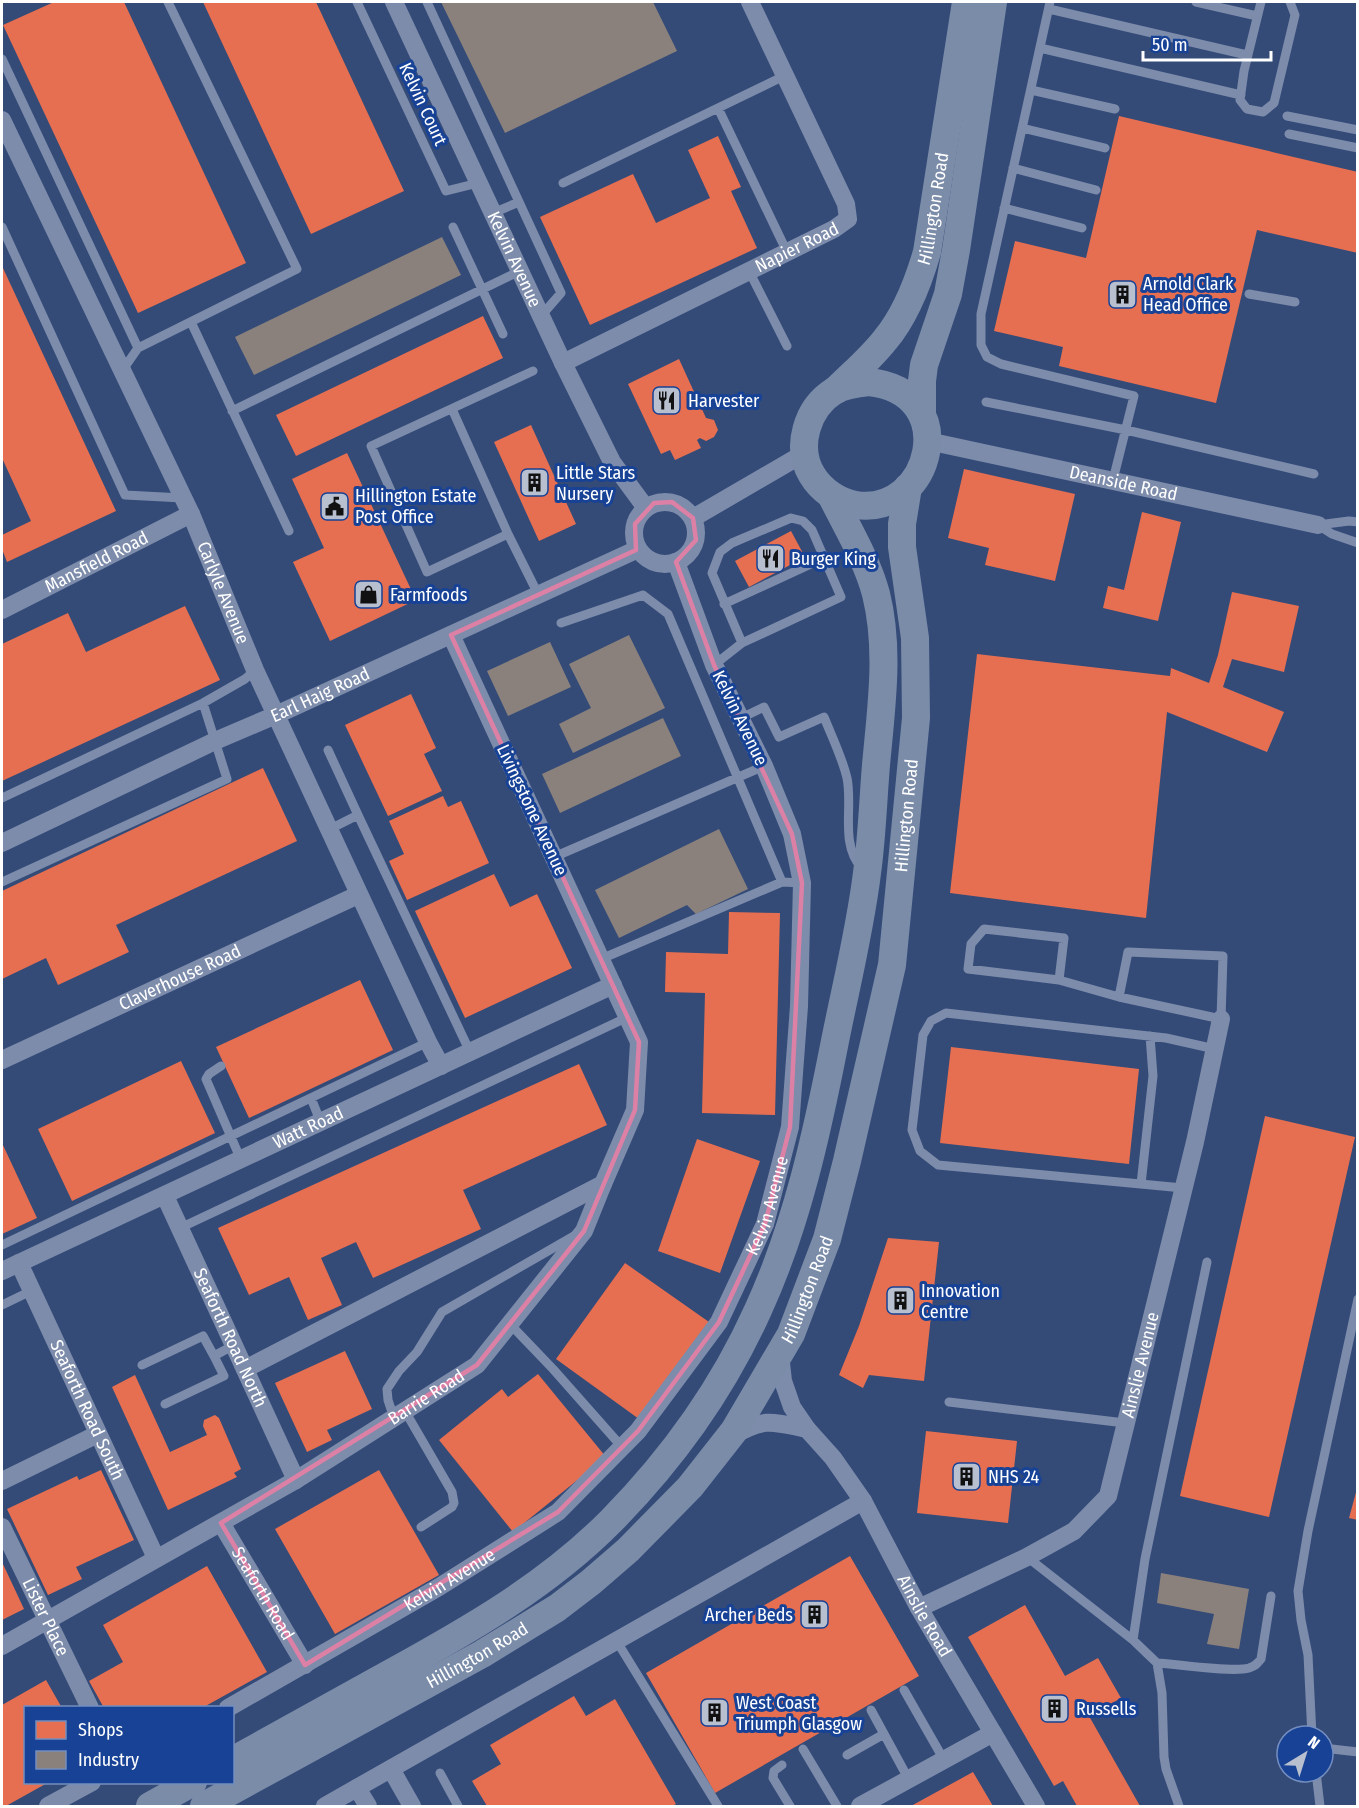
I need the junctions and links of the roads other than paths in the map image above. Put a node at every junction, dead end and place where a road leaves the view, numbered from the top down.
1 (168, 2) edge
2 (357, 2) edge
3 (394, 2) edge
4 (427, 2) edge
5 (750, 2) edge
6 (966, 2) edge
7 (993, 2) edge
8 (1196, 2) edge
9 (1262, 2) edge
10 (1290, 2) edge
11 (1049, 5) edge
12 (1257, 16) junction
13 (1040, 48) junction
14 (1247, 55) junction
15 (2, 59) edge
16 (784, 76) junction
17 (1031, 90) junction
18 (1241, 95) junction
19 (718, 108) junction
20 (1115, 109) dead end
21 (1287, 116) dead end
22 (2, 120) edge
23 (1022, 128) junction
24 (1358, 130) edge
25 (1289, 134) dead end
26 (1106, 148) dead end
27 (1358, 148) edge
28 (1013, 168) junction
29 (478, 183) junction
30 (563, 183) dead end
31 (1096, 190) dead end
32 (519, 202) junction
33 (1004, 208) junction
34 (493, 213) junction
35 (2, 227) edge
36 (453, 227) dead end
37 (1082, 228) dead end
38 (787, 252) junction
39 (520, 271) junction
40 (749, 271) junction
41 (482, 289) junction
42 (1249, 294) dead end
43 (1295, 302) dead end
44 (541, 316) junction
45 (191, 322) junction
46 (503, 334) dead end
47 (787, 346) dead end
48 (138, 348) junction
49 (563, 363) junction
50 (123, 371) junction
51 (533, 371) dead end
52 (836, 390) junction
53 (986, 402) dead end
54 (452, 409) junction
55 (232, 411) junction
56 (922, 412) junction
57 (1126, 430) junction
58 (928, 441) junction
59 (803, 454) junction
60 (1314, 474) dead end
61 (1113, 480) junction
62 (908, 486) junction
63 (831, 495) junction
64 (187, 506) junction
65 (646, 508) junction
66 (693, 518) junction
67 (1358, 522) edge
68 (1318, 525) junction
69 (289, 531) dead end
70 (508, 534) junction
71 (1358, 543) edge
72 (638, 549) junction
73 (824, 558) junction
74 (676, 562) junction
75 (538, 594) junction
76 (724, 604) junction
77 (2, 610) edge
78 (561, 622) dead end
79 (451, 635) junction
80 (742, 643) junction
81 (714, 665) junction
82 (255, 670) junction
83 (203, 703) junction
84 (276, 716) junction
85 (739, 719) junction
86 (215, 741) junction
87 (328, 750) dead end
88 (764, 766) junction
89 (738, 778) junction
90 (2, 798) edge
91 (358, 815) junction
92 (328, 830) junction
93 (2, 843) edge
94 (554, 857) junction
95 (867, 874) junction
96 (2, 882) edge
97 (782, 882) junction
98 (802, 883) junction
99 (358, 895) junction
100 (601, 959) junction
101 (1059, 980) junction
102 (613, 985) junction
103 (1119, 998) junction
104 (628, 1017) junction
105 (1221, 1019) junction
106 (1150, 1036) junction
107 (428, 1042) junction
108 (1215, 1049) junction
109 (470, 1052) junction
110 (2, 1060) edge
111 (220, 1066) dead end
112 (441, 1066) junction
113 (311, 1098) junction
114 (321, 1123) junction
115 (231, 1136) junction
116 (241, 1160) junction
117 (603, 1184) junction
118 (1141, 1184) junction
119 (1183, 1188) junction
120 (165, 1196) junction
121 (56, 1220) junction
122 (180, 1228) junction
123 (584, 1231) junction
124 (64, 1241) junction
125 (2, 1245) edge
126 (1207, 1262) dead end
127 (19, 1263) junction
128 (2, 1271) edge
129 (31, 1291) junction
130 (1358, 1299) edge
131 (2, 1305) edge
132 (510, 1324) junction
133 (234, 1345) junction
134 (780, 1354) junction
135 (214, 1356) junction
136 (142, 1365) dead end
137 (245, 1369) junction
138 (949, 1402) dead end
139 (165, 1404) dead end
140 (400, 1415) junction
141 (1125, 1423) junction
142 (807, 1429) junction
143 (98, 1434) junction
144 (728, 1439) junction
145 (622, 1446) junction
146 (296, 1480) junction
147 (2, 1481) edge
148 (863, 1501) junction
149 (221, 1523) junction
150 (2, 1527) edge
151 (421, 1527) dead end
152 (1027, 1557) junction
153 (156, 1558) junction
154 (1271, 1596) dead end
155 (919, 1608) junction
156 (46, 1620) junction
157 (616, 1640) junction
158 (1133, 1640) junction
159 (2, 1646) edge
160 (1157, 1663) junction
161 (305, 1665) junction
162 (904, 1690) dead end
163 (89, 1706) edge
164 (230, 1706) edge
165 (871, 1710) dead end
166 (1311, 1724) edge
167 (993, 1733) junction
168 (884, 1734) junction
169 (803, 1749) dead end
170 (1335, 1749) edge
171 (1358, 1752) edge
172 (847, 1755) dead end
173 (234, 1760) edge
174 (944, 1760) junction
175 (782, 1765) dead end
176 (391, 1769) junction
177 (440, 1773) dead end
178 (909, 1780) junction
179 (88, 1784) edge
180 (189, 1784) edge
181 (1317, 1784) edge
182 (357, 1788) junction
183 (48, 1806) edge
184 (150, 1806) edge
185 (204, 1806) edge
186 (325, 1806) edge
187 (368, 1806) edge
188 (412, 1806) edge
189 (458, 1806) edge
190 (718, 1806) edge
191 (790, 1806) edge
192 (837, 1806) edge
193 (860, 1806) edge
194 (1036, 1806) edge
195 (1179, 1806) edge
196 (1320, 1806) edge

1 - 45 lane
2 - 29 lane, Kelvin Court
3 - 29 street, Kelvin Avenue
4 - 32 lane
5 - 16 street, Napier Road
6 - 52 main road, Hillington Road
7 - 56 main road, Hillington Road
8 - 12 lane
9 - 12 lane
10 - 18 lane
11 - 13 lane
11 - 14 lane
12 - 14 lane
13 - 17 lane
13 - 18 lane
14 - 18 lane
15 - 48 lane
16 - 19 lane
16 - 38 street, Napier Road
17 - 20 lane
17 - 23 lane
19 - 30 lane
19 - 38 lane
21 - 24 lane
22 - 50 street, Carlyle Avenue
23 - 26 lane
23 - 28 lane
25 - 27 lane
28 - 31 lane
28 - 33 lane
29 - 34 street, Kelvin Avenue
32 - 34 lane
32 - 44 lane
33 - 37 lane
33 - 57 lane
34 - 39 street, Kelvin Avenue
35 - 64 lane
36 - 41 lane
38 - 40 street, Napier Road
39 - 41 lane
39 - 44 street, Kelvin Avenue
40 - 47 lane
40 - 49 street, Napier Road
41 - 46 lane
41 - 55 lane
42 - 43 lane
44 - 49 street, Kelvin Avenue
45 - 48 lane
45 - 55 lane
48 - 50 lane
49 - 65 street, Kelvin Avenue
50 - 64 street, Carlyle Avenue
51 - 54 lane
52 - 56 main road
52 - 59 main road
53 - 57 lane
54 - 70 lane
54 - 70 lane
55 - 69 lane
56 - 58 main road
57 - 60 lane
57 - 61 lane
58 - 61 street, Deanside Road
58 - 62 main road
59 - 63 main road
59 - 66 street
61 - 68 street, Deanside Road
62 - 63 main road
62 - 134 main road, Hillington Road
63 - 95 main road, Hillington Road
64 - 77 street, Mansfield Road
64 - 82 street, Carlyle Avenue
65 - 66 street
65 - 72 street
66 - 74 street
67 - 68 lane
68 - 71 lane
70 - 75 lane
72 - 74 street
72 - 75 street, Earl Haig Road
73 - 76 lane
73 - 76 lane
73 - 80 lane
74 - 81 street, Kelvin Avenue
75 - 79 street, Earl Haig Road
76 - 80 lane
78 - 89 lane
79 - 84 street, Earl Haig Road
79 - 94 street, Livingstone Avenue
80 - 81 lane
81 - 85 street, Kelvin Avenue
82 - 83 lane
82 - 84 street, Carlyle Avenue
83 - 86 lane
83 - 90 lane
84 - 86 street, Earl Haig Road
84 - 92 street, Carlyle Avenue
85 - 88 street, Kelvin Avenue
85 - 95 lane
86 - 93 street, Earl Haig Road
86 - 96 lane
87 - 91 lane
88 - 89 lane
88 - 98 street, Kelvin Avenue
89 - 94 lane
89 - 97 lane
91 - 92 lane
91 - 109 lane
92 - 99 street, Carlyle Avenue
94 - 100 street, Livingstone Avenue
95 - 173 main road, Hillington Road
97 - 98 lane
97 - 100 lane
98 - 145 street, Kelvin Avenue
99 - 107 street, Carlyle Avenue
99 - 110 street, Claverhouse Road
100 - 102 street, Livingstone Avenue
101 - 101 lane
101 - 103 lane
102 - 104 street, Barrie Road
102 - 109 street, Watt Road
103 - 105 lane
103 - 105 lane
104 - 117 street, Barrie Road
104 - 122 lane
105 - 108 street, Ainslie Avenue
106 - 108 lane
106 - 118 lane
106 - 118 lane
107 - 112 street, Carlyle Avenue
107 - 113 lane
108 - 119 street, Ainslie Avenue
109 - 112 street, Watt Road
111 - 115 lane
112 - 114 street, Watt Road
113 - 114 lane
113 - 115 lane
114 - 116 street, Watt Road
115 - 116 lane
115 - 121 lane
116 - 120 street, Watt Road
117 - 123 street, Barrie Road
117 - 137 street
118 - 119 lane
119 - 141 street, Ainslie Avenue
120 - 122 street, Seaforth Road North
120 - 124 street, Watt Road
121 - 124 lane
121 - 125 lane
122 - 133 street, Seaforth Road North
123 - 132 street, Barrie Road
123 - 140 lane
124 - 127 street, Watt Road
126 - 158 lane
127 - 128 street, Watt Road
127 - 129 street, Seaforth Road South
129 - 131 lane
129 - 143 street, Seaforth Road South
130 - 166 lane
132 - 140 street, Barrie Road
132 - 145 lane
133 - 135 lane
133 - 137 street, Seaforth Road North
134 - 142 street, Ainslie Road
134 - 144 main road, Hillington Road
135 - 136 lane
135 - 139 lane
137 - 146 street, Seaforth Road North
138 - 141 lane
140 - 146 street, Barrie Road
140 - 151 lane
141 - 152 street, Ainslie Avenue
142 - 144 street
142 - 148 street, Ainslie Road
143 - 147 street
143 - 153 street, Seaforth Road South
144 - 185 main road, Hillington Road
145 - 161 street, Kelvin Avenue
146 - 149 street, Barrie Road
148 - 155 street, Ainslie Road
148 - 157 street
149 - 153 street, Barrie Road
149 - 161 street, Seaforth Road
150 - 156 street, Lister Place
152 - 155 street, Ainslie Avenue
152 - 158 lane
153 - 156 street, Barrie Road
154 - 160 lane
155 - 167 street, Ainslie Road
156 - 159 street, Barrie Road
156 - 163 street, Lister Place
157 - 176 street
157 - 190 lane
158 - 160 lane
160 - 195 lane
161 - 164 street
162 - 174 lane
165 - 168 lane
167 - 174 street
167 - 194 street, Ainslie Road
168 - 172 lane
168 - 178 lane
169 - 192 lane
170 - 171 lane
174 - 178 street
175 - 191 lane
176 - 182 street
176 - 188 street
177 - 189 lane
178 - 193 street
179 - 183 street
180 - 184 main road
181 - 196 lane
182 - 186 street
182 - 187 street

